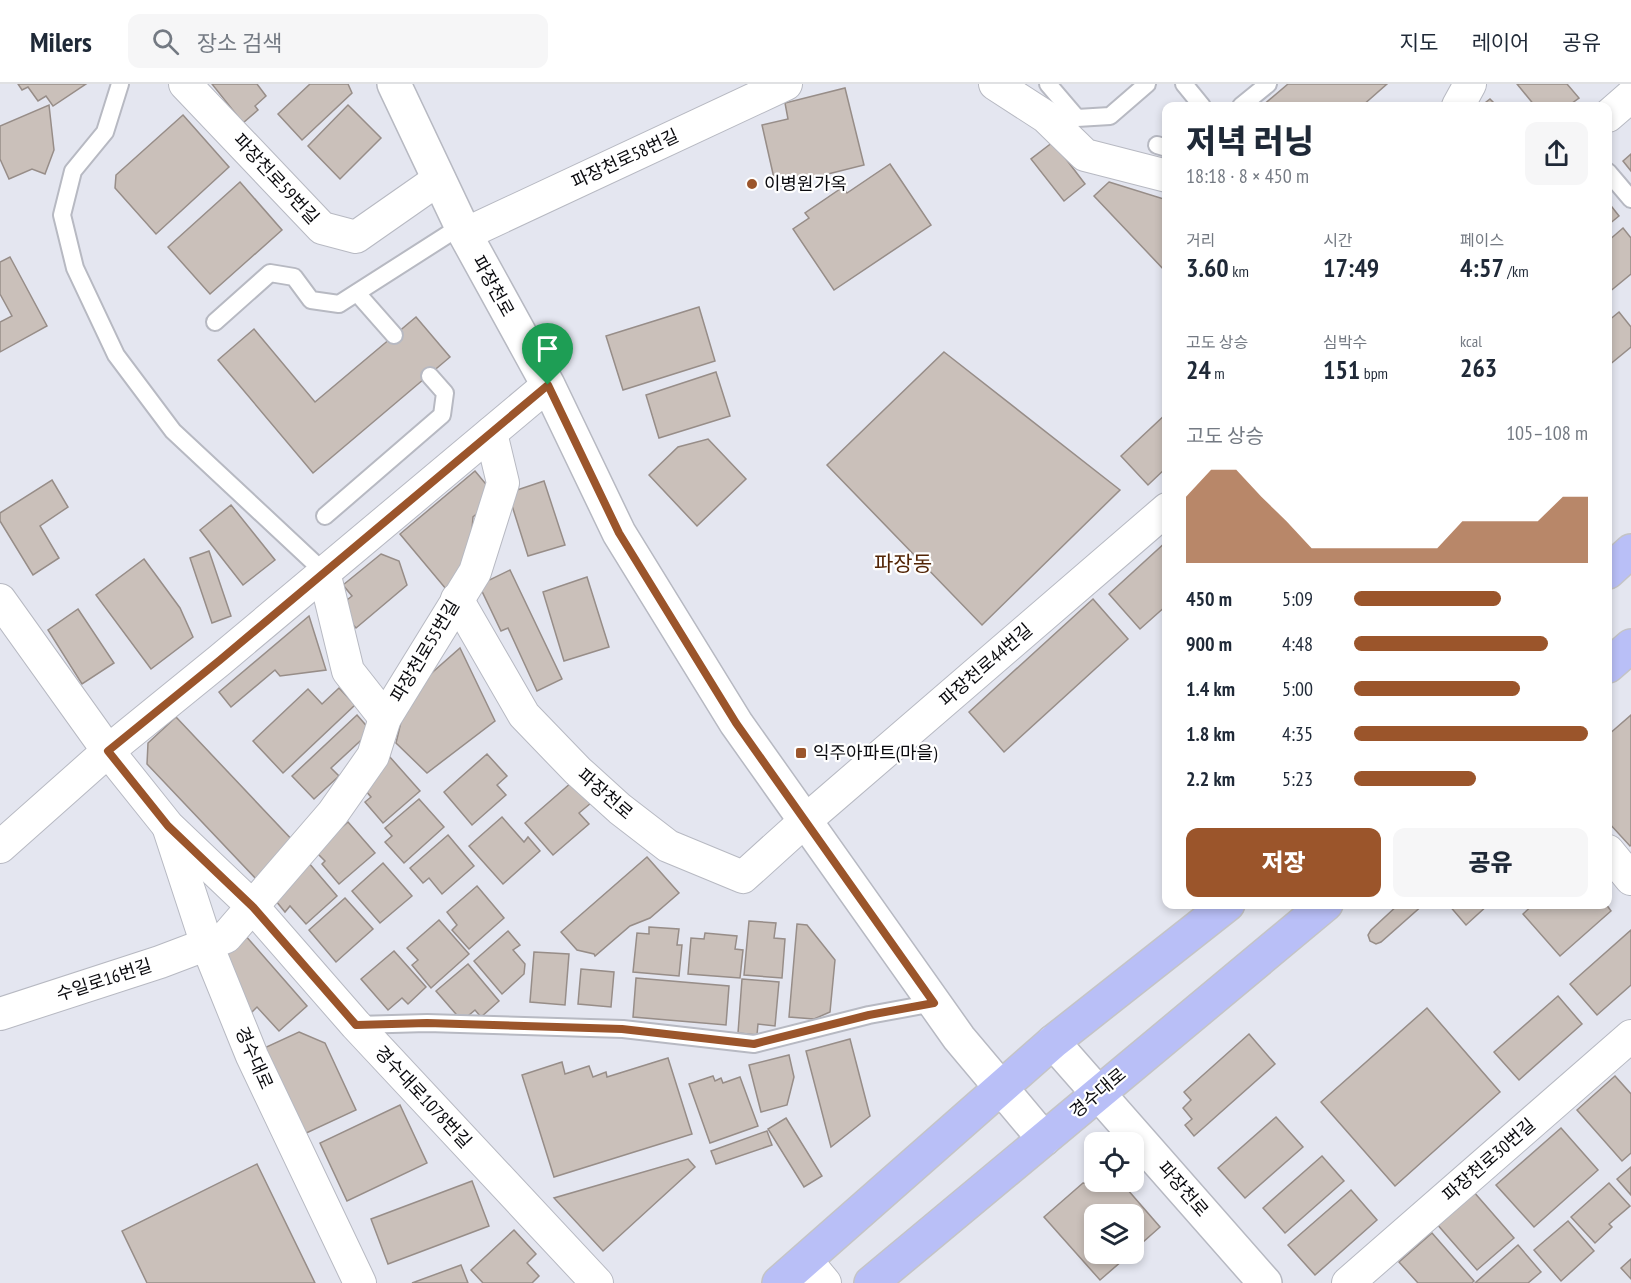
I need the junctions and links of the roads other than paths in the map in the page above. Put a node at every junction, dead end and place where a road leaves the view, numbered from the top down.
1 (120, 84) edge
2 (185, 84) edge
3 (394, 84) edge
4 (786, 84) edge
5 (995, 84) edge
6 (1048, 84) edge
7 (1147, 84) edge
8 (1184, 84) edge
9 (1268, 84) edge
10 (1631, 96) edge
11 (1199, 102) edge
12 (1245, 102) edge
13 (1612, 113) edge
14 (1162, 175) edge
15 (1612, 177) edge
16 (439, 179) junction
17 (1631, 199) edge
18 (463, 230) junction
19 (357, 292) junction
20 (215, 322) dead end
21 (394, 335) dead end
22 (430, 376) dead end
23 (548, 385) junction
24 (491, 433) junction
25 (1162, 513) edge
26 (325, 516) dead end
27 (1631, 551) edge
28 (1612, 568) edge
29 (324, 572) junction
30 (457, 599) junction
31 (0, 600) edge
32 (1631, 646) edge
33 (1612, 663) edge
34 (385, 718) junction
35 (108, 751) junction
36 (805, 821) junction
37 (168, 826) junction
38 (0, 847) edge
39 (1612, 856) edge
40 (1631, 879) edge
41 (253, 907) junction
42 (1222, 909) edge
43 (1320, 909) edge
44 (207, 945) junction
45 (934, 1003) junction
46 (0, 1014) edge
47 (356, 1025) junction
48 (1631, 1036) edge
49 (1053, 1042) junction
50 (1002, 1088) junction
51 (1099, 1092) junction
52 (1044, 1139) junction
53 (815, 1271) edge
54 (360, 1283) edge
55 (597, 1283) edge
56 (779, 1283) edge
57 (871, 1283) edge
58 (1265, 1283) edge
59 (1348, 1283) edge

1 - 29 lane
2 - 16 street, 파장천로59번길
3 - 16 street, 파장천로
4 - 18 street, 파장천로58번길
5 - 14 street
6 - 7 lane
8 - 11 lane
9 - 12 lane
10 - 13 street
15 - 17 lane
16 - 18 street, 파장천로
18 - 19 lane
18 - 23 street, 파장천로
19 - 20 lane
19 - 21 lane
22 - 26 lane
23 - 24 street
23 - 36 street, 파장천로
24 - 29 street
24 - 30 street, 파장천로55번길
25 - 36 street, 파장천로44번길
27 - 28 main road
29 - 34 street, 파장천로55번길
29 - 35 street
30 - 34 street, 파장천로55번길
30 - 36 street, 파장천로
31 - 35 street, 경수대로1078번길
32 - 33 main road
34 - 41 street
35 - 37 street, 경수대로1078번길
35 - 38 street
36 - 45 street, 파장천로
37 - 41 street, 경수대로1078번길
37 - 44 street, 경수대로
39 - 40 street
41 - 44 street, 수일로16번길
41 - 47 street, 경수대로1078번길
42 - 49 main road
43 - 51 main road, 경수대로
44 - 46 street, 수일로16번길
44 - 54 street, 경수대로
45 - 47 lane
45 - 50 street, 파장천로
47 - 55 street, 경수대로1078번길
48 - 59 street, 파장천로30번길
49 - 50 main road
49 - 51 street, 파장천로
50 - 52 street, 파장천로
50 - 53 main road
51 - 52 main road, 경수대로
51 - 58 street, 파장천로
52 - 57 main road, 경수대로
53 - 56 main road

